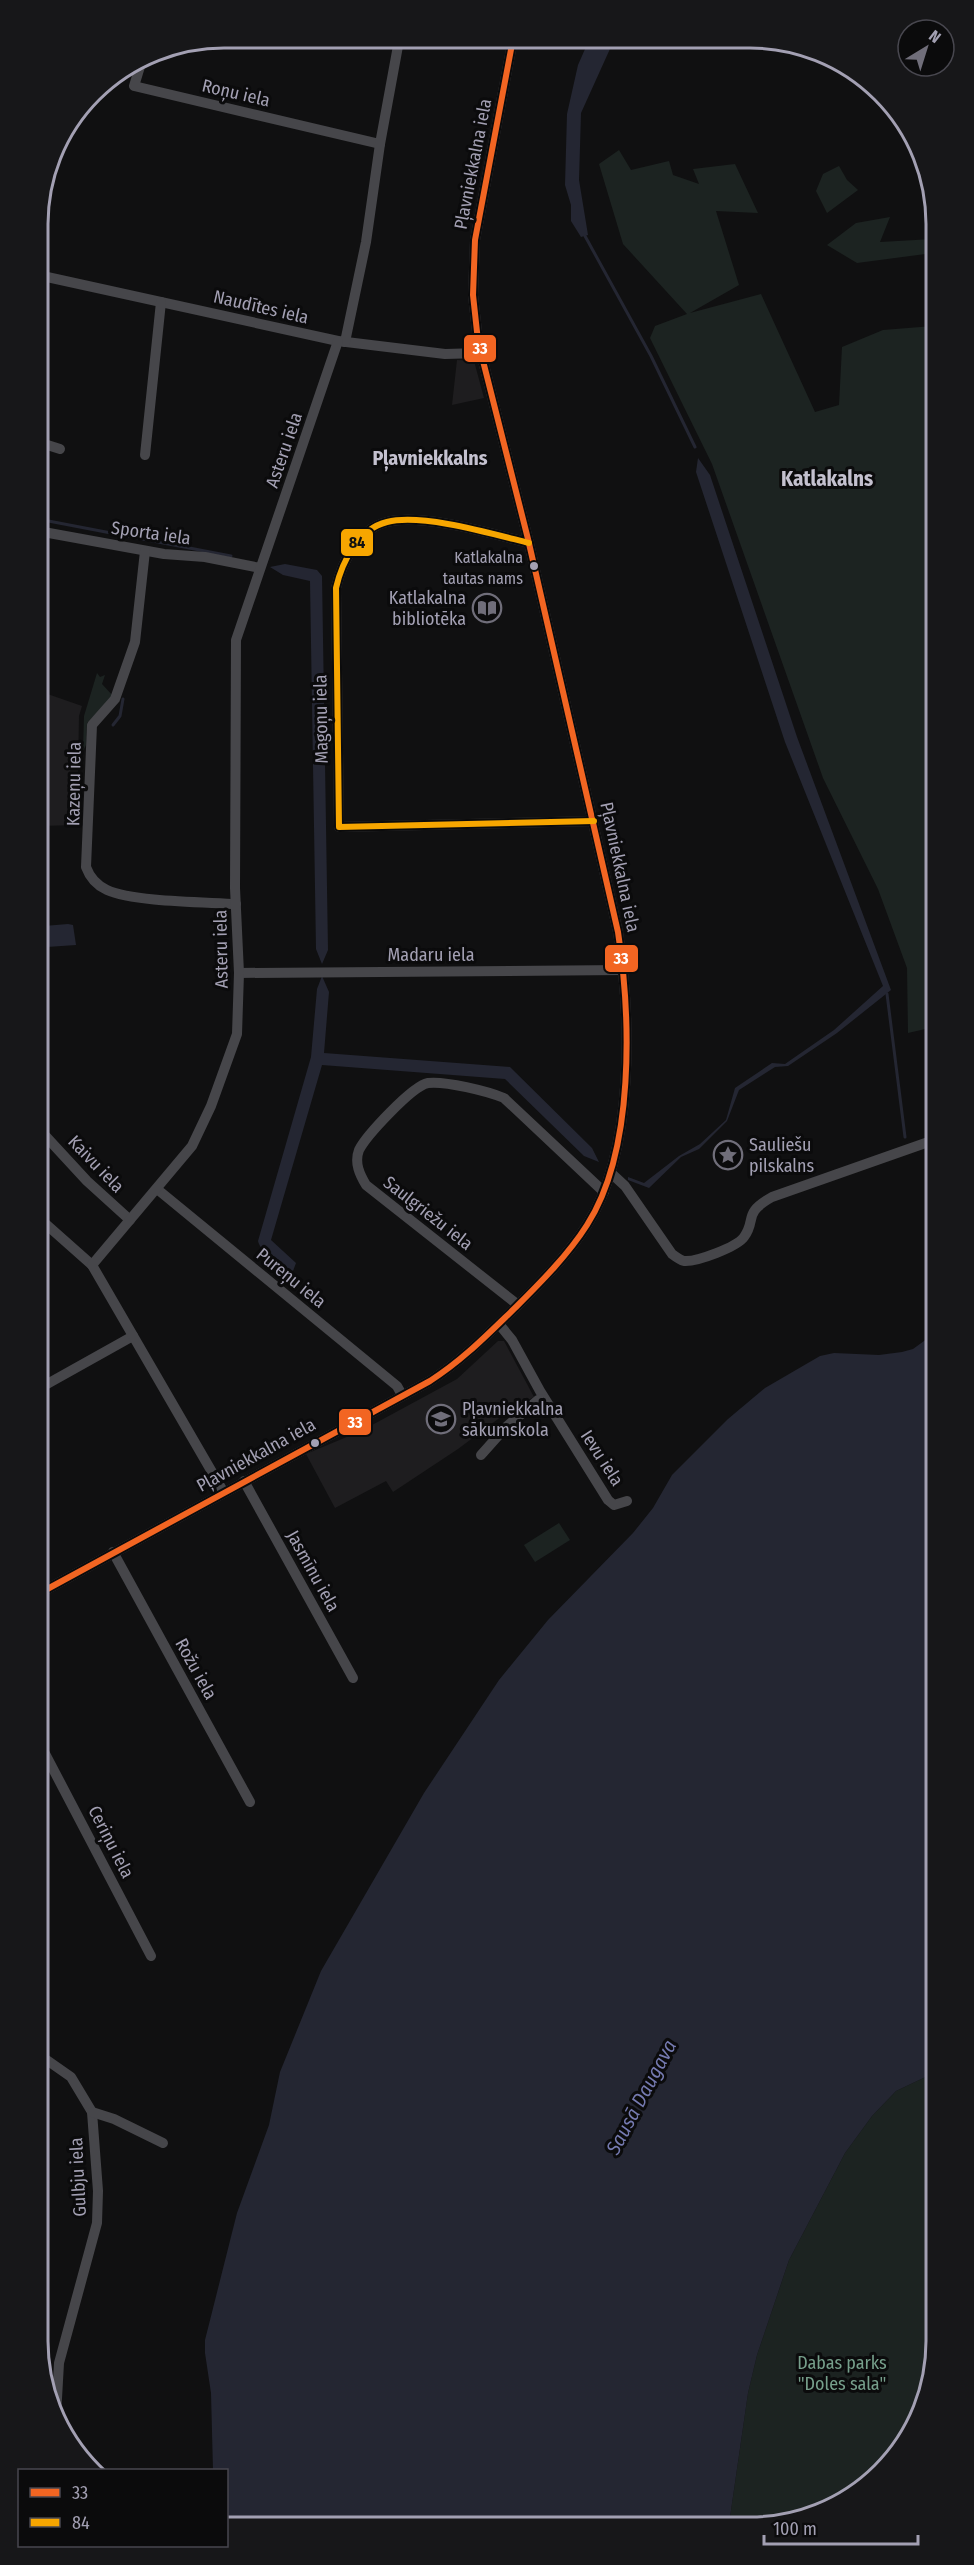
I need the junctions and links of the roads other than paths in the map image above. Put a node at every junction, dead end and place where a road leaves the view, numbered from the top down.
1 (398, 48) edge
2 (511, 48) edge
3 (139, 70) edge
4 (380, 144) junction
5 (48, 277) edge
6 (161, 302) junction
7 (341, 341) junction
8 (480, 352) junction
9 (48, 445) edge
10 (60, 449) dead end
11 (145, 455) dead end
12 (48, 533) edge
13 (529, 543) junction
14 (145, 551) junction
15 (260, 568) junction
16 (594, 821) junction
17 (236, 904) junction
18 (624, 969) junction
19 (239, 973) junction
20 (48, 1139) edge
21 (926, 1143) edge
22 (611, 1173) junction
23 (157, 1189) junction
24 (604, 1192) junction
25 (130, 1220) junction
26 (48, 1226) edge
27 (92, 1265) junction
28 (518, 1305) junction
29 (499, 1324) junction
30 (133, 1336) junction
31 (48, 1384) edge
32 (402, 1395) junction
33 (544, 1399) junction
34 (481, 1455) dead end
35 (244, 1481) junction
36 (223, 1491) junction
37 (627, 1501) dead end
38 (113, 1552) junction
39 (48, 1588) edge
40 (353, 1678) dead end
41 (48, 1759) edge
42 (250, 1802) dead end
43 (151, 1956) dead end
44 (48, 2061) edge
45 (92, 2112) junction
46 (163, 2143) dead end
47 (57, 2398) edge

1 - 4 street, Asteru iela
2 - 8 street, Pļavniekkalna iela
3 - 4 street, Roņu iela
4 - 7 street, Asteru iela
5 - 6 street, Naudītes iela
6 - 7 street, Naudītes iela
6 - 11 street
7 - 8 street, Naudītes iela
7 - 15 street, Asteru iela
8 - 13 street, Pļavniekkalna iela
9 - 10 street
12 - 14 street, Sporta iela
13 - 16 street, Pļavniekkalna iela
13 - 16 street, Magoņu iela
14 - 15 street, Sporta iela
14 - 17 street, Kazeņu iela
15 - 17 street, Asteru iela
16 - 18 street, Pļavniekkalna iela
17 - 19 street, Asteru iela
18 - 19 street, Madaru iela
18 - 22 street, Pļavniekkalna iela
19 - 23 street, Asteru iela
20 - 25 street, Kaivu iela
21 - 22 street
22 - 24 street, Pļavniekkalna iela
23 - 25 street, Asteru iela
23 - 32 street, Pureņu iela
24 - 28 street, Pļavniekkalna iela
24 - 28 street, Saulgriežu iela
25 - 27 street, Asteru iela
26 - 27 street
27 - 30 street
28 - 29 street, Pļavniekkalna iela
29 - 32 street, Pļavniekkalna iela
29 - 33 street, Ievu iela
30 - 31 street
30 - 36 street
32 - 35 street, Pļavniekkalna iela
33 - 34 street
33 - 37 street, Ievu iela
35 - 36 street, Pļavniekkalna iela
35 - 40 street, Jasmīnu iela
36 - 38 street, Pļavniekkalna iela
38 - 39 street, Pļavniekkalna iela
38 - 42 street, Rožu iela
41 - 43 street, Ceriņu iela
44 - 45 street
45 - 46 street
45 - 47 street, Gulbju iela

